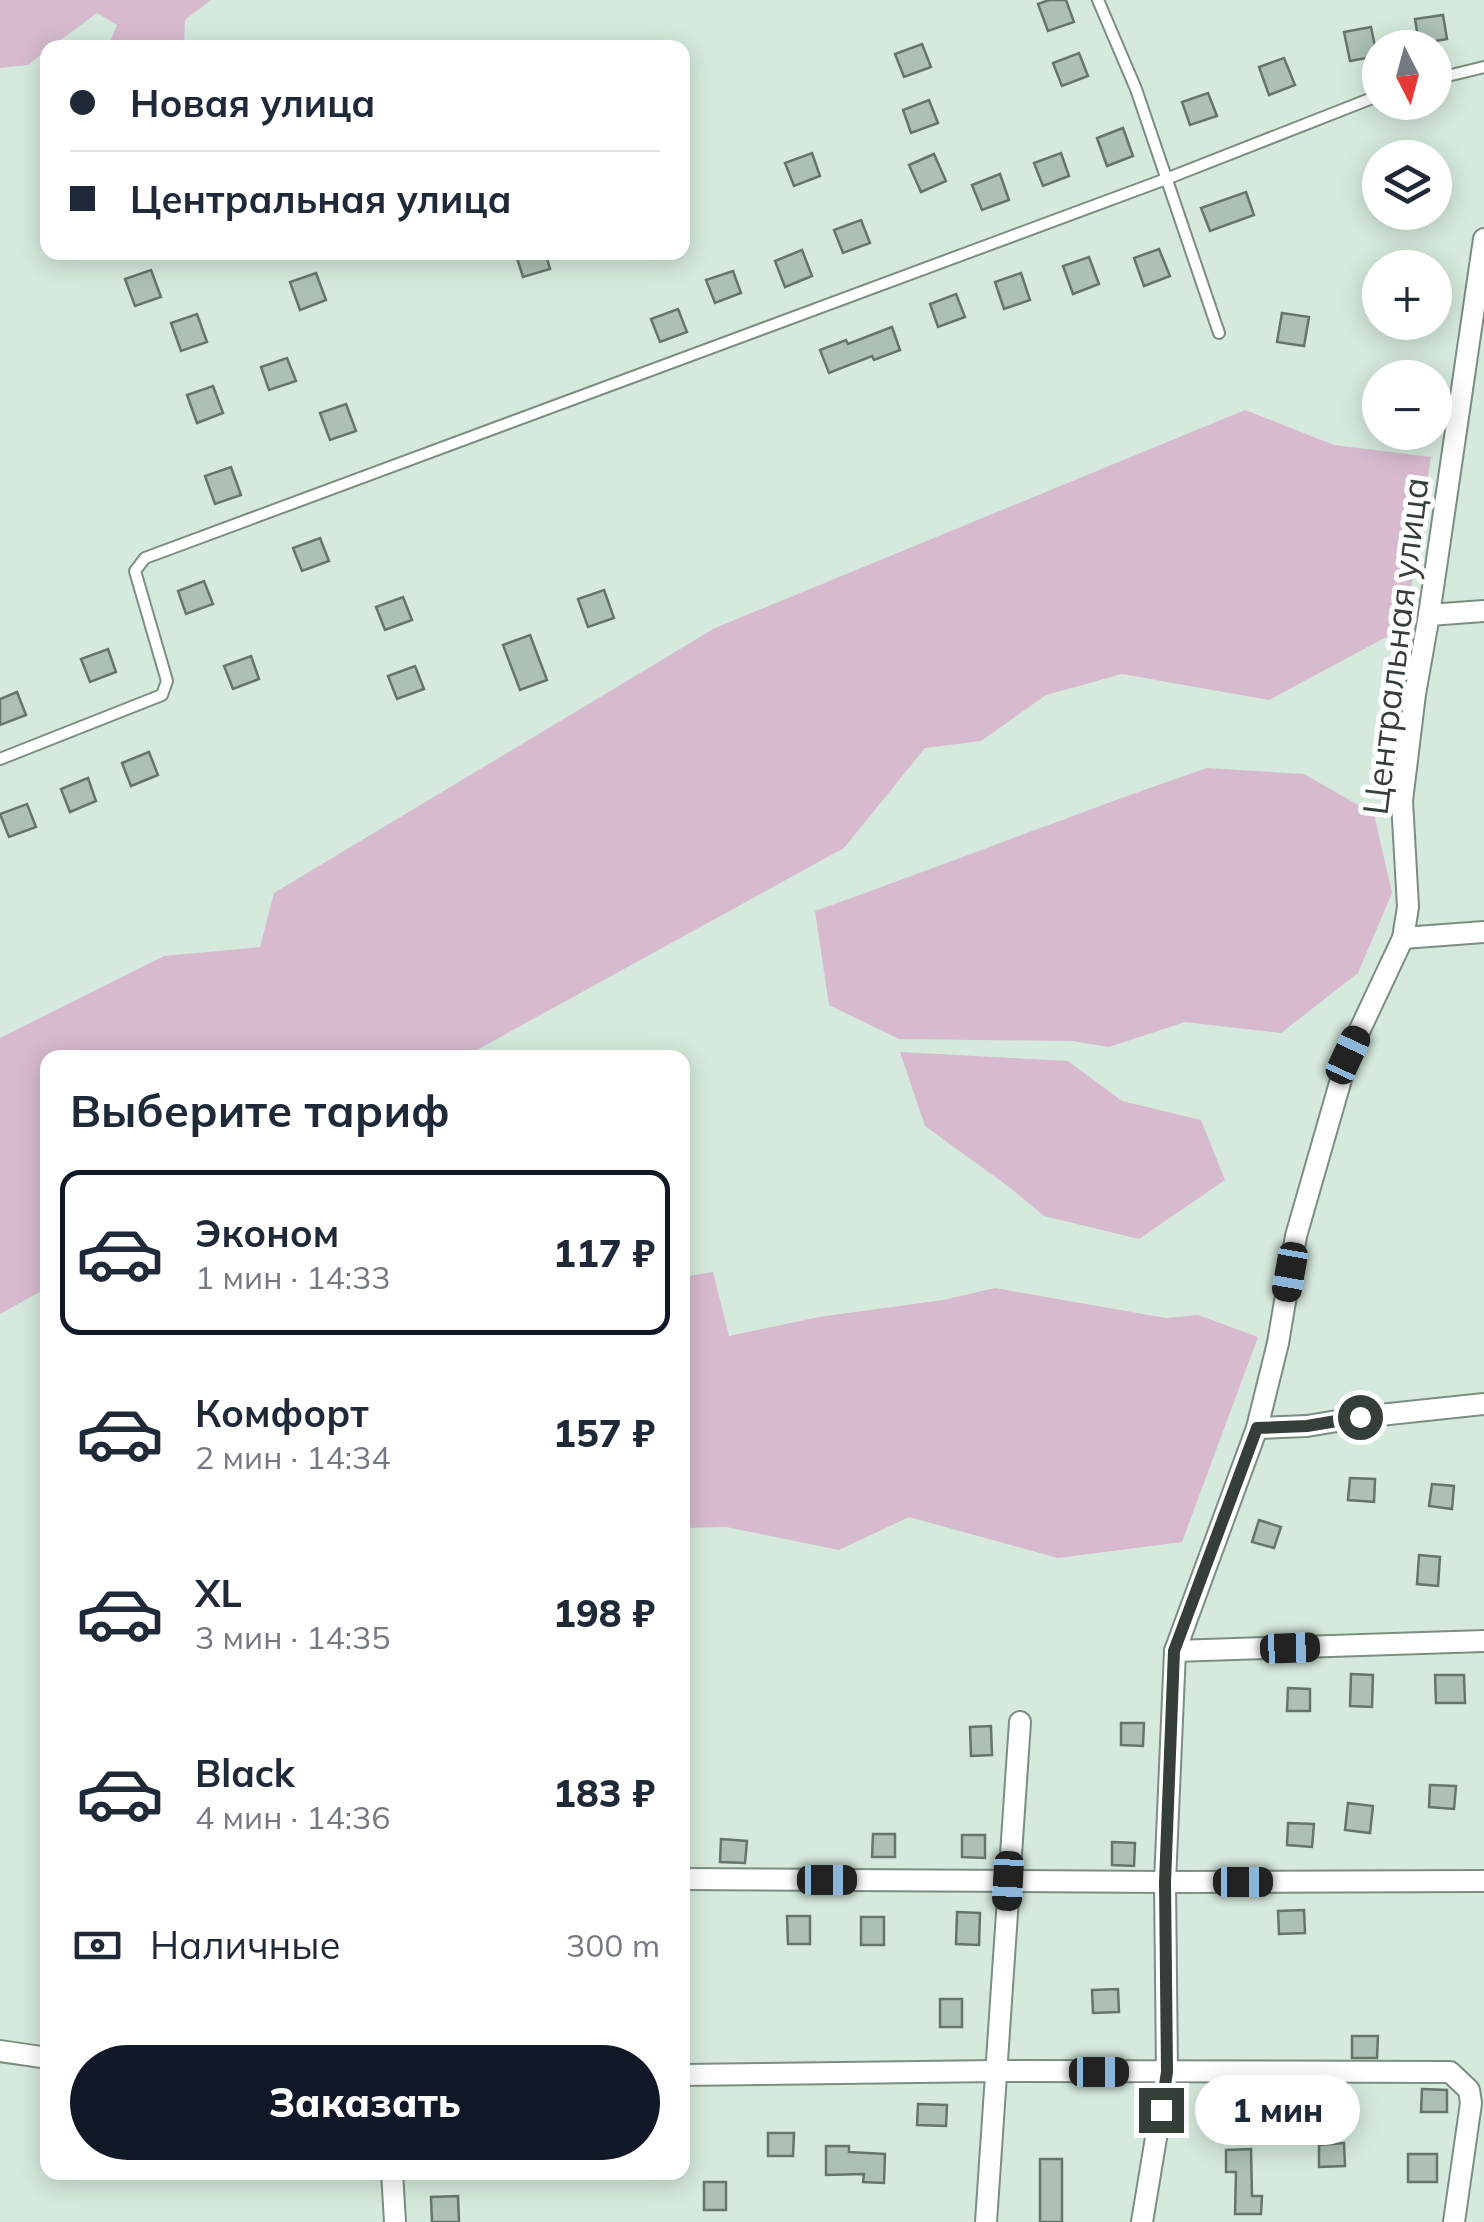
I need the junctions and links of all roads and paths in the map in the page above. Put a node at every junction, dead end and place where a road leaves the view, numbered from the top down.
1 (1098, 0) edge
2 (1484, 68) edge
3 (1452, 75) edge
4 (1362, 102) edge
5 (1166, 178) junction
6 (1484, 240) edge
7 (1218, 333) dead end
8 (1474, 374) edge
9 (1484, 611) edge
10 (1430, 616) junction
11 (0, 759) edge
12 (1484, 932) edge
13 (1403, 938) junction
14 (1484, 1404) edge
15 (1257, 1428) junction
16 (1484, 1642) edge
17 (1174, 1651) junction
18 (1020, 1722) dead end
19 (690, 1879) edge
20 (1484, 1880) edge
21 (1008, 1881) junction
22 (1165, 1882) junction
23 (0, 2051) edge
24 (40, 2057) edge
25 (997, 2071) junction
26 (1167, 2072) junction
27 (690, 2076) edge
28 (392, 2180) edge
29 (395, 2222) edge
30 (986, 2222) edge
31 (1142, 2222) edge
32 (1454, 2222) edge

1 - 5 lane
2 - 3 lane
4 - 5 lane
5 - 7 lane
5 - 11 lane
6 - 8 street, Центральная улица
8 - 10 street, Центральная улица
9 - 10 street
10 - 13 street, Центральная улица
12 - 13 street
13 - 15 street, Центральная улица
14 - 15 street
15 - 17 street, Центральная улица
16 - 17 street
17 - 22 street, Центральная улица
18 - 21 street
19 - 21 street
20 - 22 street
21 - 22 street
21 - 25 street
22 - 26 street, Центральная улица
23 - 24 street
25 - 26 street
25 - 27 street
25 - 30 street
26 - 31 street, Центральная улица
26 - 32 street
28 - 29 street

